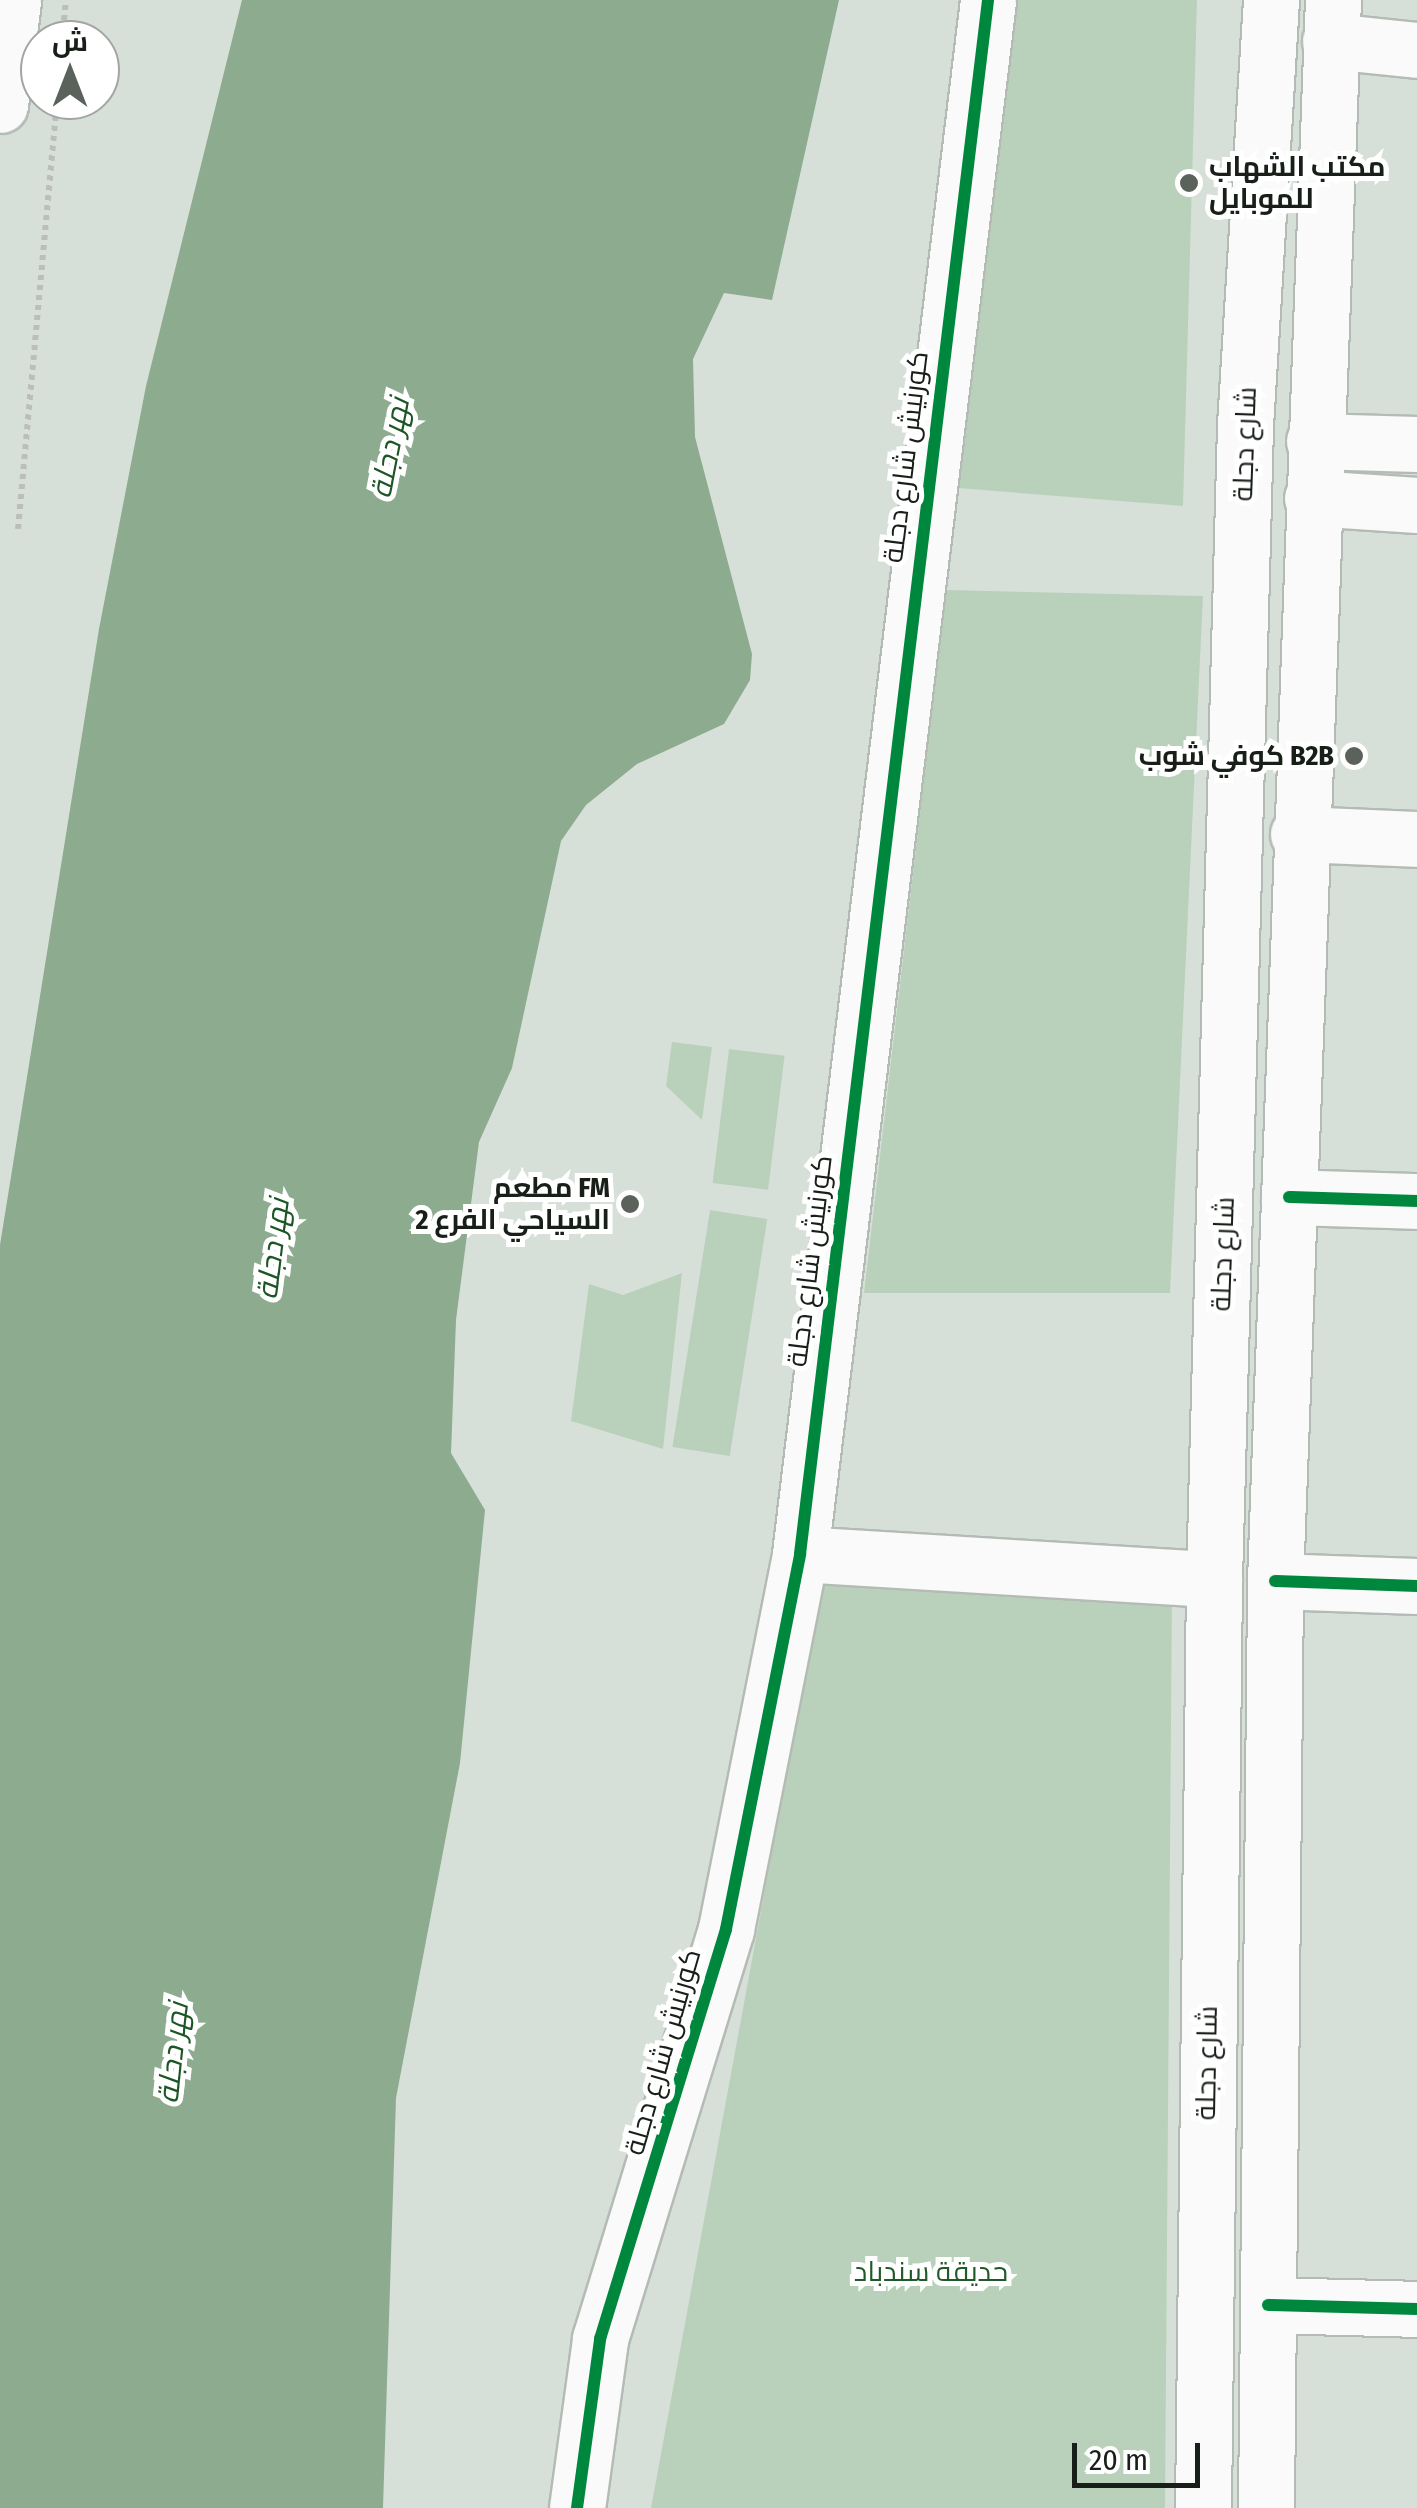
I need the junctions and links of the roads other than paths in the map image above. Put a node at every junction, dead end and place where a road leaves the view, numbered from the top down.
1 (13, 0) edge
2 (988, 0) edge
3 (1271, 0) edge
4 (1331, 20) edge
5 (1417, 50) edge
6 (0, 105) edge
7 (1314, 441) junction
8 (1417, 444) edge
9 (1312, 498) junction
10 (1417, 506) edge
11 (1298, 834) junction
12 (1417, 839) edge
13 (1289, 1197) junction
14 (1417, 1201) edge
15 (800, 1554) junction
16 (1214, 1579) junction
17 (1275, 1581) junction
18 (1417, 1586) edge
19 (1268, 2304) junction
20 (1417, 2309) edge
21 (577, 2508) edge
22 (1202, 2508) edge
23 (1266, 2508) edge

1 - 6 main road
2 - 15 main road, كورنيش شارع دجلة
3 - 16 main road, شارع دجلة
4 - 5 main road
4 - 7 main road
7 - 8 main road
7 - 9 main road
9 - 10 main road
9 - 11 main road
11 - 12 main road
11 - 13 main road
13 - 14 main road
13 - 17 main road
15 - 16 main road
15 - 21 main road, كورنيش شارع دجلة
16 - 22 main road, شارع دجلة
17 - 18 main road
17 - 19 main road
19 - 20 main road
19 - 23 main road

